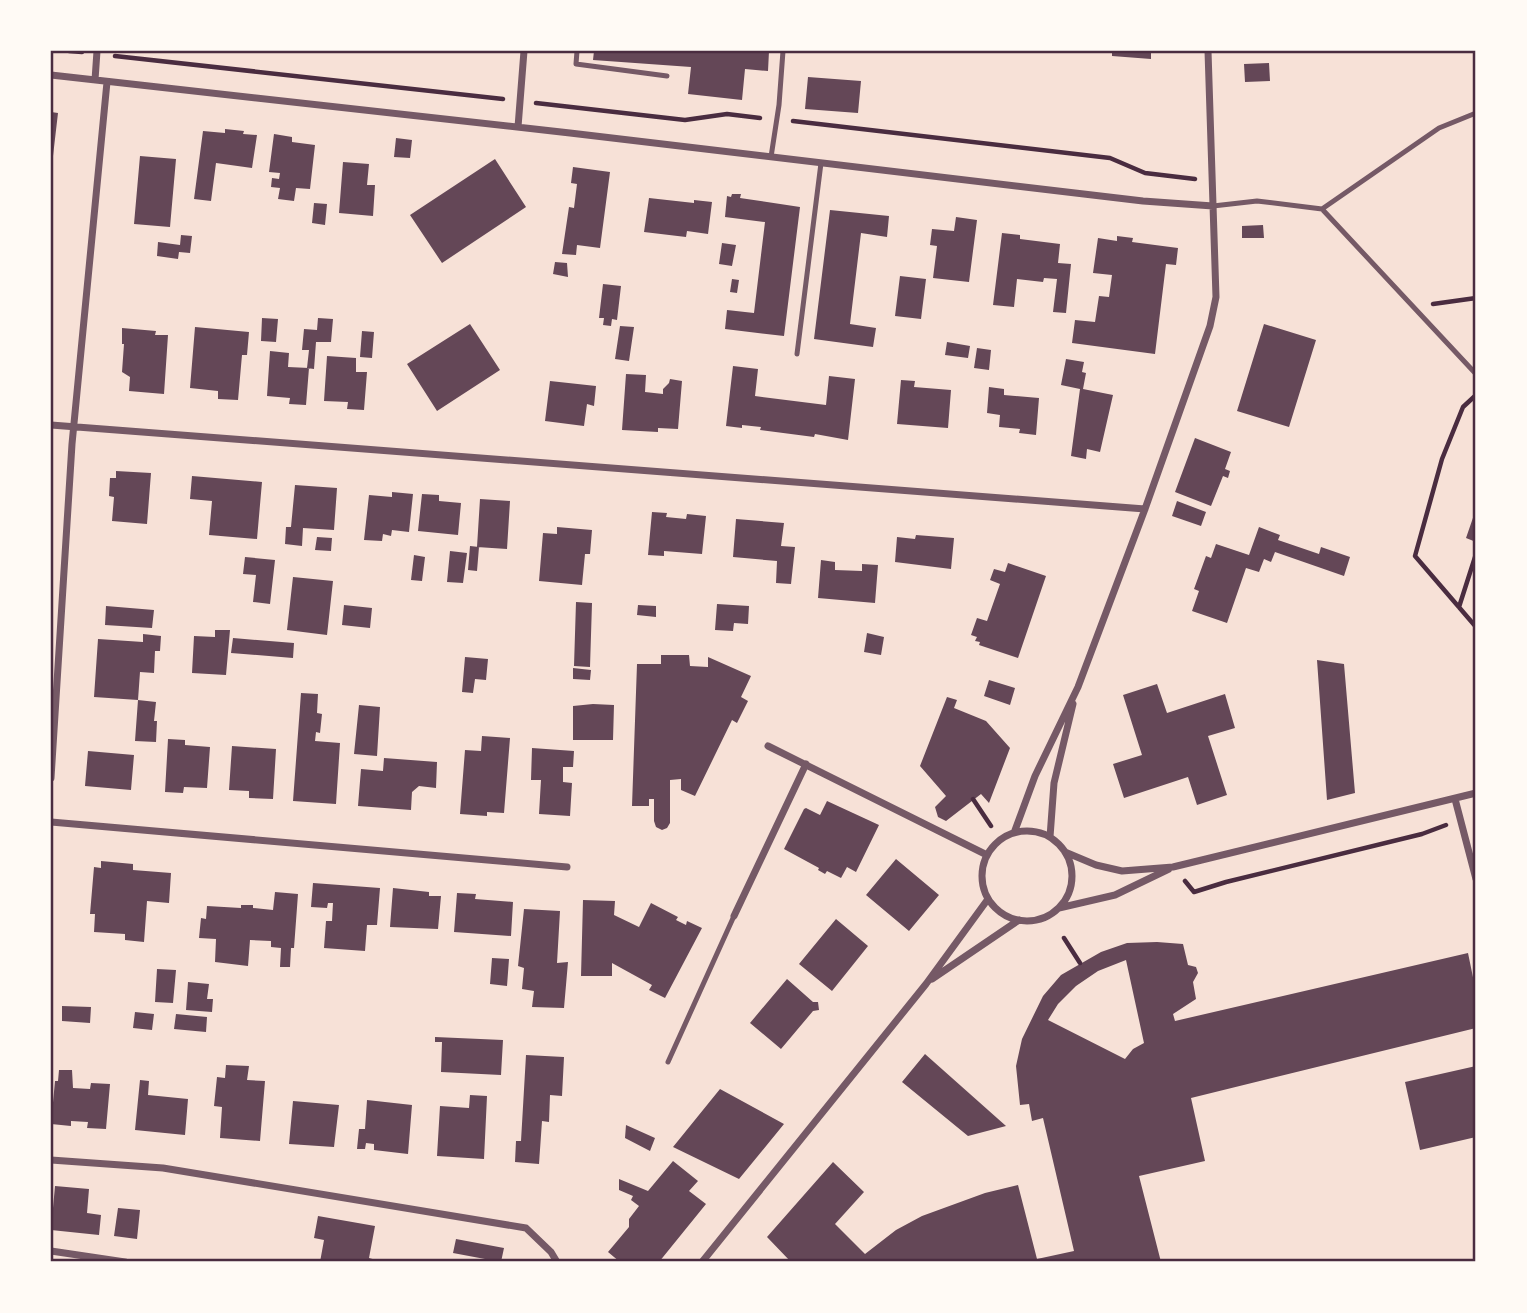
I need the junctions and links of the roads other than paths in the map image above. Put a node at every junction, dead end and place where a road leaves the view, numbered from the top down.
1 (524, 51) edge
2 (577, 51) edge
3 (783, 51) edge
4 (1208, 51) edge
5 (96, 52) edge
6 (51, 75) edge
7 (667, 76) dead end
8 (95, 80) junction
9 (107, 82) junction
10 (1476, 113) edge
11 (518, 127) junction
12 (772, 157) junction
13 (821, 163) junction
14 (1213, 206) junction
15 (1322, 209) junction
16 (797, 354) dead end
17 (1476, 374) edge
18 (51, 425) edge
19 (74, 426) junction
20 (1145, 509) junction
21 (1077, 687) junction
22 (768, 746) dead end
23 (806, 765) junction
24 (51, 778) edge
25 (1476, 793) edge
26 (1455, 799) junction
27 (51, 822) edge
28 (1014, 833) junction
29 (1050, 837) junction
30 (1065, 852) junction
31 (987, 855) junction
32 (567, 867) dead end
33 (1173, 867) junction
34 (1476, 879) edge
35 (988, 899) junction
36 (1058, 908) junction
37 (734, 916) joint
38 (1019, 920) junction
39 (926, 984) junction
40 (667, 1062) dead end
41 (51, 1160) edge
42 (51, 1251) edge
43 (125, 1262) edge
44 (557, 1262) edge
45 (702, 1262) edge

1 - 11 street
2 - 7 lane
3 - 12 lane
4 - 14 street
5 - 8 street
6 - 8 street
8 - 9 street
9 - 11 street
9 - 19 street
10 - 15 lane
11 - 12 street
12 - 13 street
13 - 14 street
13 - 16 lane
14 - 15 lane
14 - 20 street
15 - 17 lane
18 - 19 street
19 - 20 street
19 - 24 street
20 - 21 street
21 - 28 street
21 - 29 street
22 - 23 street
23 - 31 street
23 - 37 street
25 - 26 street
26 - 33 street
26 - 34 street
27 - 32 street
28 - 29 street
28 - 31 street
29 - 30 street
30 - 33 street
30 - 36 street
31 - 35 street
33 - 36 street
35 - 38 street
35 - 39 street
36 - 38 street
37 - 40 lane
38 - 39 street
39 - 45 street
41 - 44 street
42 - 43 street

